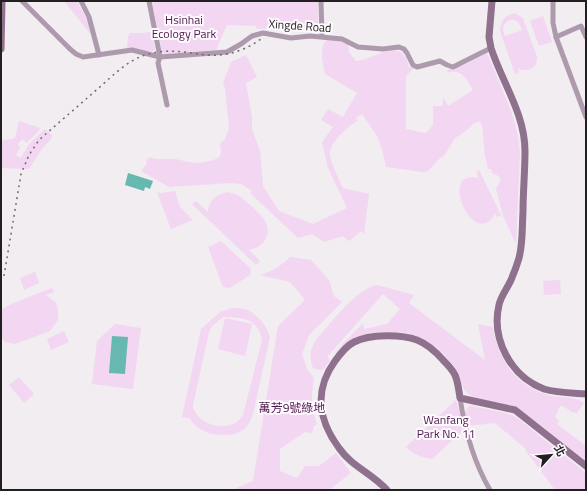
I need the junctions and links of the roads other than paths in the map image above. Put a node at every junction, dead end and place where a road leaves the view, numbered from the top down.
1 (2, 1) edge
2 (22, 1) edge
3 (81, 1) edge
4 (149, 1) edge
5 (321, 1) edge
6 (492, 1) edge
7 (553, 1) edge
8 (322, 36) junction
9 (556, 37) junction
10 (586, 37) edge
11 (491, 48) junction
12 (1, 49) edge
13 (99, 55) junction
14 (160, 57) junction
15 (167, 105) dead end
16 (586, 117) edge
17 (586, 394) edge
18 (460, 398) junction
19 (586, 466) edge
20 (387, 490) edge
21 (490, 490) edge

1 - 12 street
2 - 13 street, Xingde Road
3 - 13 street
4 - 14 street
5 - 8 street
6 - 11 street
7 - 9 street
8 - 11 street, Xingde Road
8 - 14 street, Xingde Road
9 - 10 street
9 - 16 street
11 - 17 street
13 - 14 street, Xingde Road
14 - 15 street
18 - 19 street
18 - 20 street
18 - 21 street

